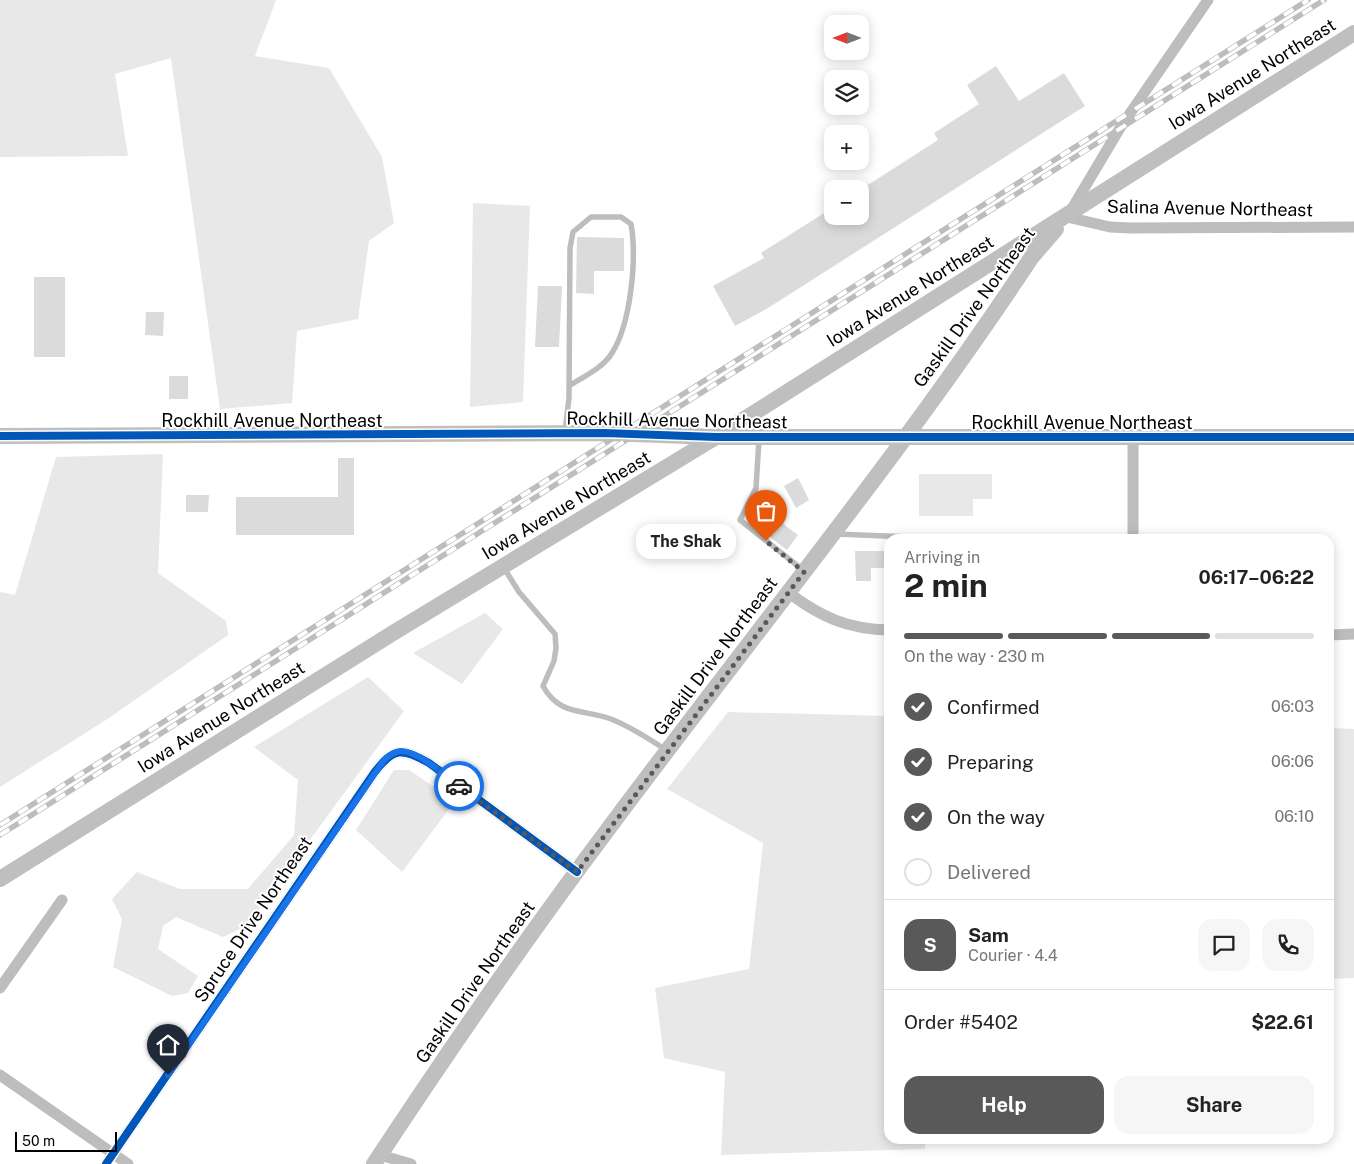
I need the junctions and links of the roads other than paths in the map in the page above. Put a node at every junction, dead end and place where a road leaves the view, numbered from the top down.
1 (1208, 0) edge
2 (1354, 33) edge
3 (1066, 217) junction
4 (1354, 227) edge
5 (569, 386) junction
6 (565, 433) junction
7 (0, 436) edge
8 (716, 437) junction
9 (759, 437) junction
10 (1133, 437) junction
11 (1354, 437) edge
12 (906, 438) junction
13 (834, 534) junction
14 (1133, 534) edge
15 (884, 536) edge
16 (503, 566) junction
17 (804, 572) junction
18 (789, 593) junction
19 (884, 630) edge
20 (1354, 634) edge
21 (1334, 635) edge
22 (668, 751) junction
23 (577, 872) junction
24 (0, 879) edge
25 (62, 900) dead end
26 (0, 988) edge
27 (0, 1075) edge
28 (113, 1154) junction
29 (377, 1160) edge
30 (106, 1164) edge
31 (128, 1164) edge
32 (411, 1164) edge

1 - 3 street, Gaskill Drive Northeast
2 - 3 main road, Iowa Avenue Northeast
3 - 4 street, Salina Avenue Northeast
3 - 8 main road, Iowa Avenue Northeast
3 - 12 main road, Gaskill Drive Northeast
5 - 5 lane
5 - 6 lane
6 - 7 main road, Rockhill Avenue Northeast
6 - 8 main road, Rockhill Avenue Northeast
8 - 9 main road, Rockhill Avenue Northeast
8 - 16 main road, Iowa Avenue Northeast
9 - 12 main road, Rockhill Avenue Northeast
9 - 17 lane
10 - 11 main road, Rockhill Avenue Northeast
10 - 12 main road, Rockhill Avenue Northeast
10 - 14 street
12 - 13 main road, Gaskill Drive Northeast
13 - 15 lane
13 - 17 main road, Gaskill Drive Northeast
16 - 22 lane
16 - 24 main road, Iowa Avenue Northeast
17 - 18 main road, Gaskill Drive Northeast
18 - 19 street
18 - 22 main road, Gaskill Drive Northeast
20 - 21 street
22 - 23 main road, Gaskill Drive Northeast
23 - 28 street, Spruce Drive Northeast
23 - 29 main road, Gaskill Drive Northeast
25 - 26 street
27 - 28 street
28 - 30 street, Spruce Drive Northeast
28 - 31 street
29 - 32 street

